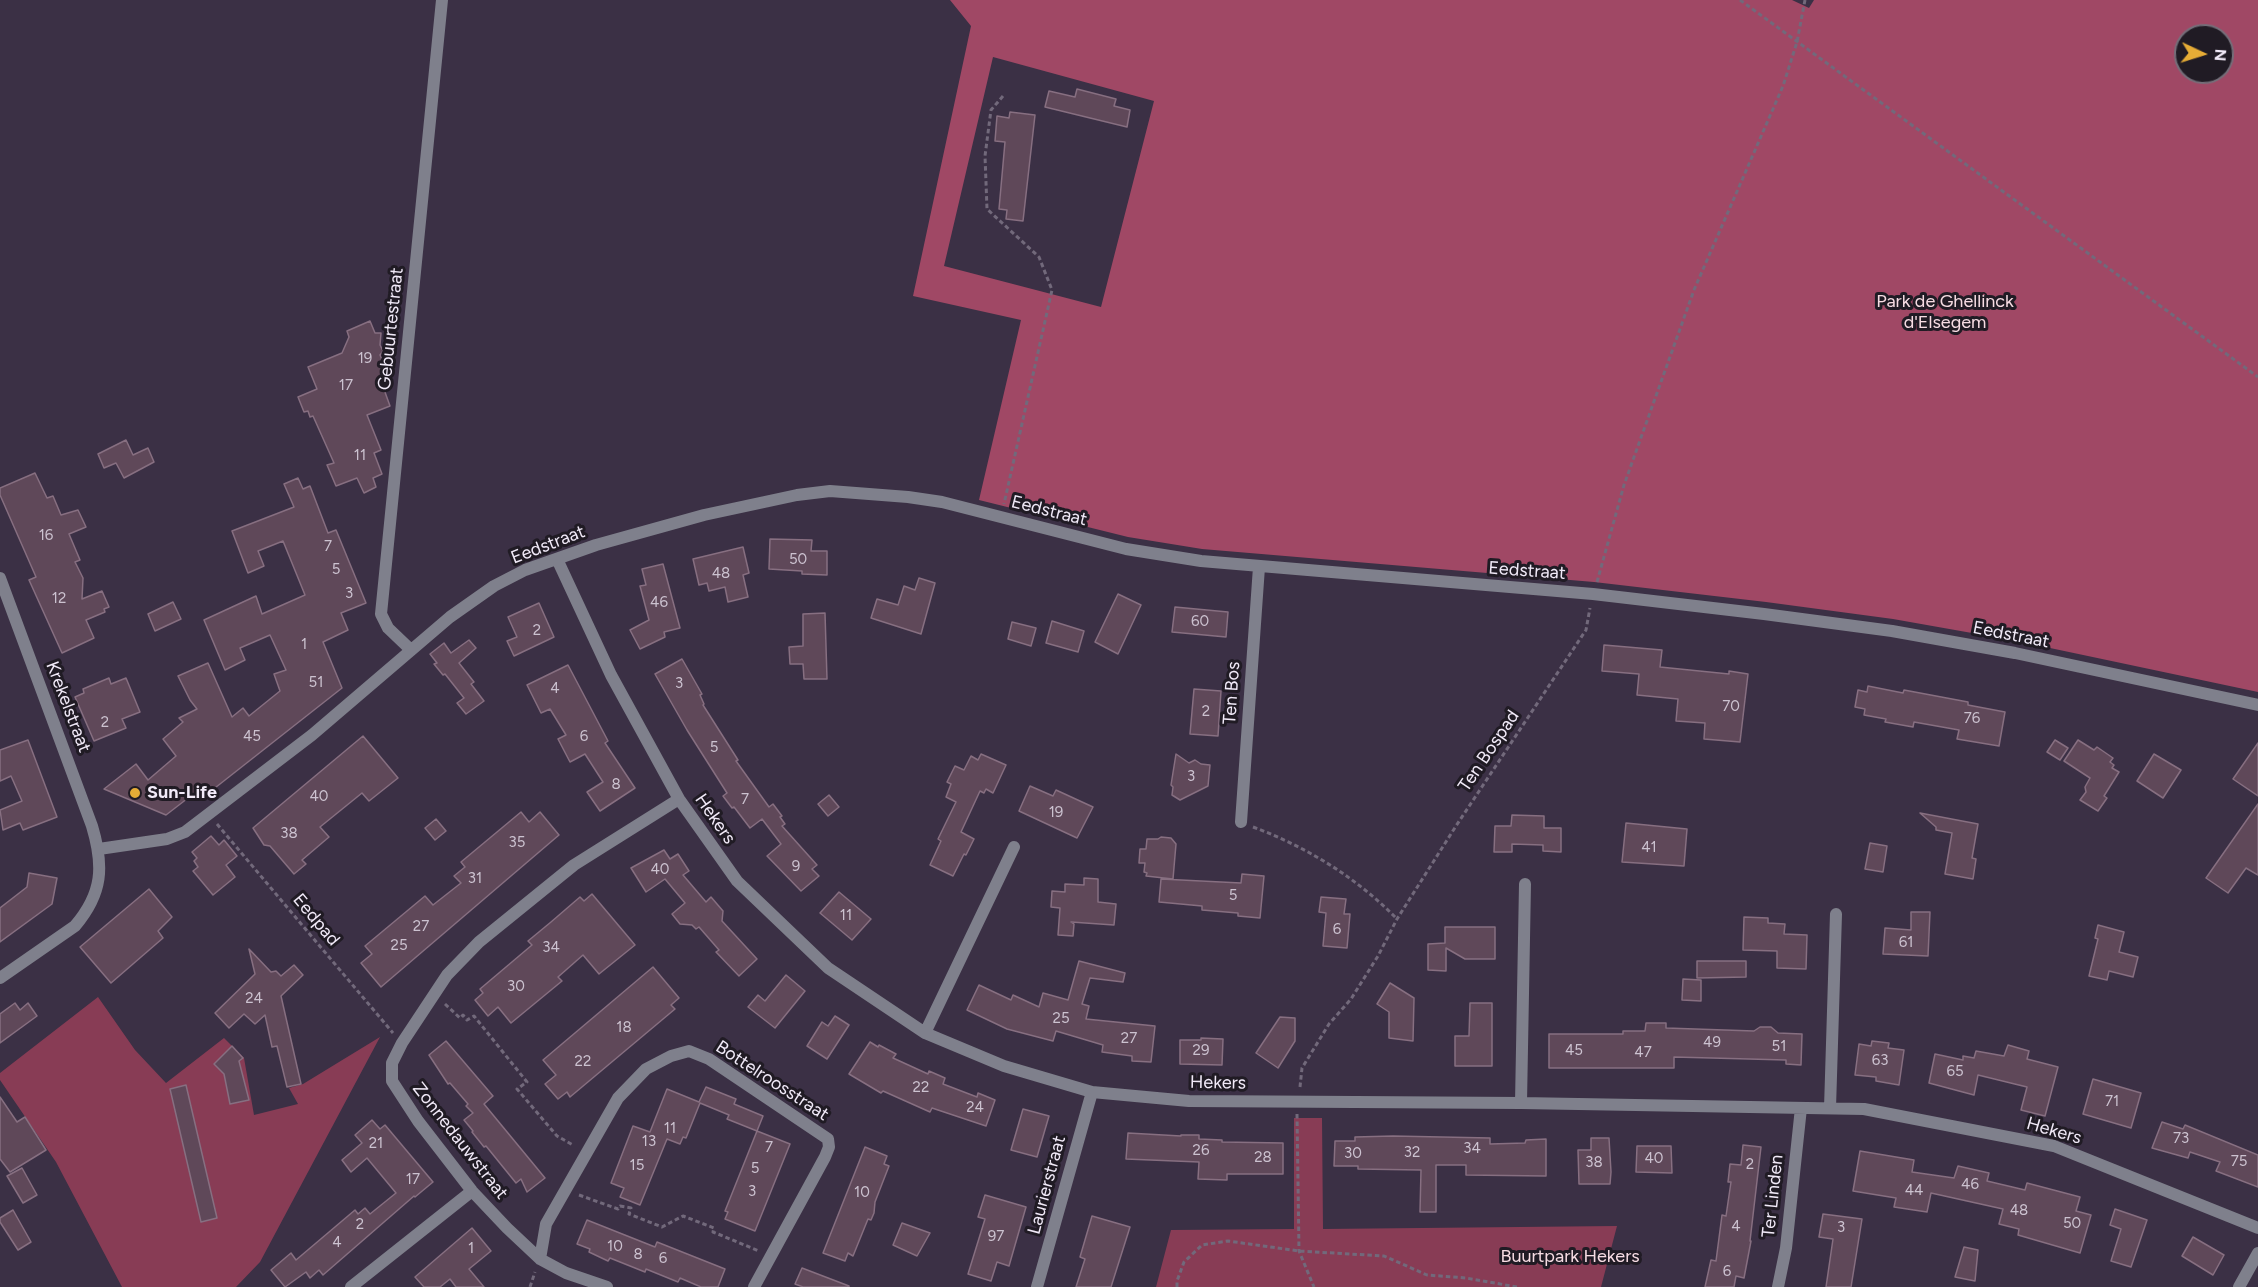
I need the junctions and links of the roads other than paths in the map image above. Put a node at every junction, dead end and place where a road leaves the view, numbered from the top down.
1 (442, 0) edge
2 (557, 559) junction
3 (1259, 567) junction
4 (0, 578) edge
5 (411, 650) junction
6 (2258, 705) edge
7 (680, 799) junction
8 (1240, 822) road end
9 (1014, 848) dead end
10 (99, 849) junction
11 (1525, 884) dead end
12 (1836, 914) dead end
13 (0, 978) edge
14 (925, 1033) junction
15 (1092, 1092) junction
16 (1521, 1103) junction
17 (1801, 1108) junction
18 (1830, 1108) junction
19 (472, 1191) junction
20 (2258, 1228) edge
21 (2258, 1253) edge
22 (540, 1259) junction
23 (351, 1287) edge
24 (607, 1287) edge
25 (754, 1287) edge
26 (1036, 1287) edge
27 (1778, 1287) edge
28 (2239, 1287) edge

1 - 5 street, Gebuurtestraat
2 - 3 street, Eedstraat
2 - 5 street, Eedstraat
2 - 7 street, Hekers
3 - 6 street, Eedstraat
3 - 8 street, Ten Bos
4 - 10 street, Krekelstraat
5 - 10 street, Eedstraat
7 - 14 street, Hekers
7 - 19 street, Zonnedauwstraat
9 - 14 street
10 - 13 street
11 - 16 street
12 - 18 street
14 - 15 street, Hekers
15 - 16 street, Hekers
15 - 26 street, Laurierstraat
16 - 17 street, Hekers
17 - 18 street, Hekers
17 - 27 street, Ter Linden
18 - 20 street, Hekers
19 - 22 street, Zonnedauwstraat
19 - 23 street
21 - 28 street
22 - 24 street, Zonnedauwstraat
22 - 25 street, Bottelroosstraat

